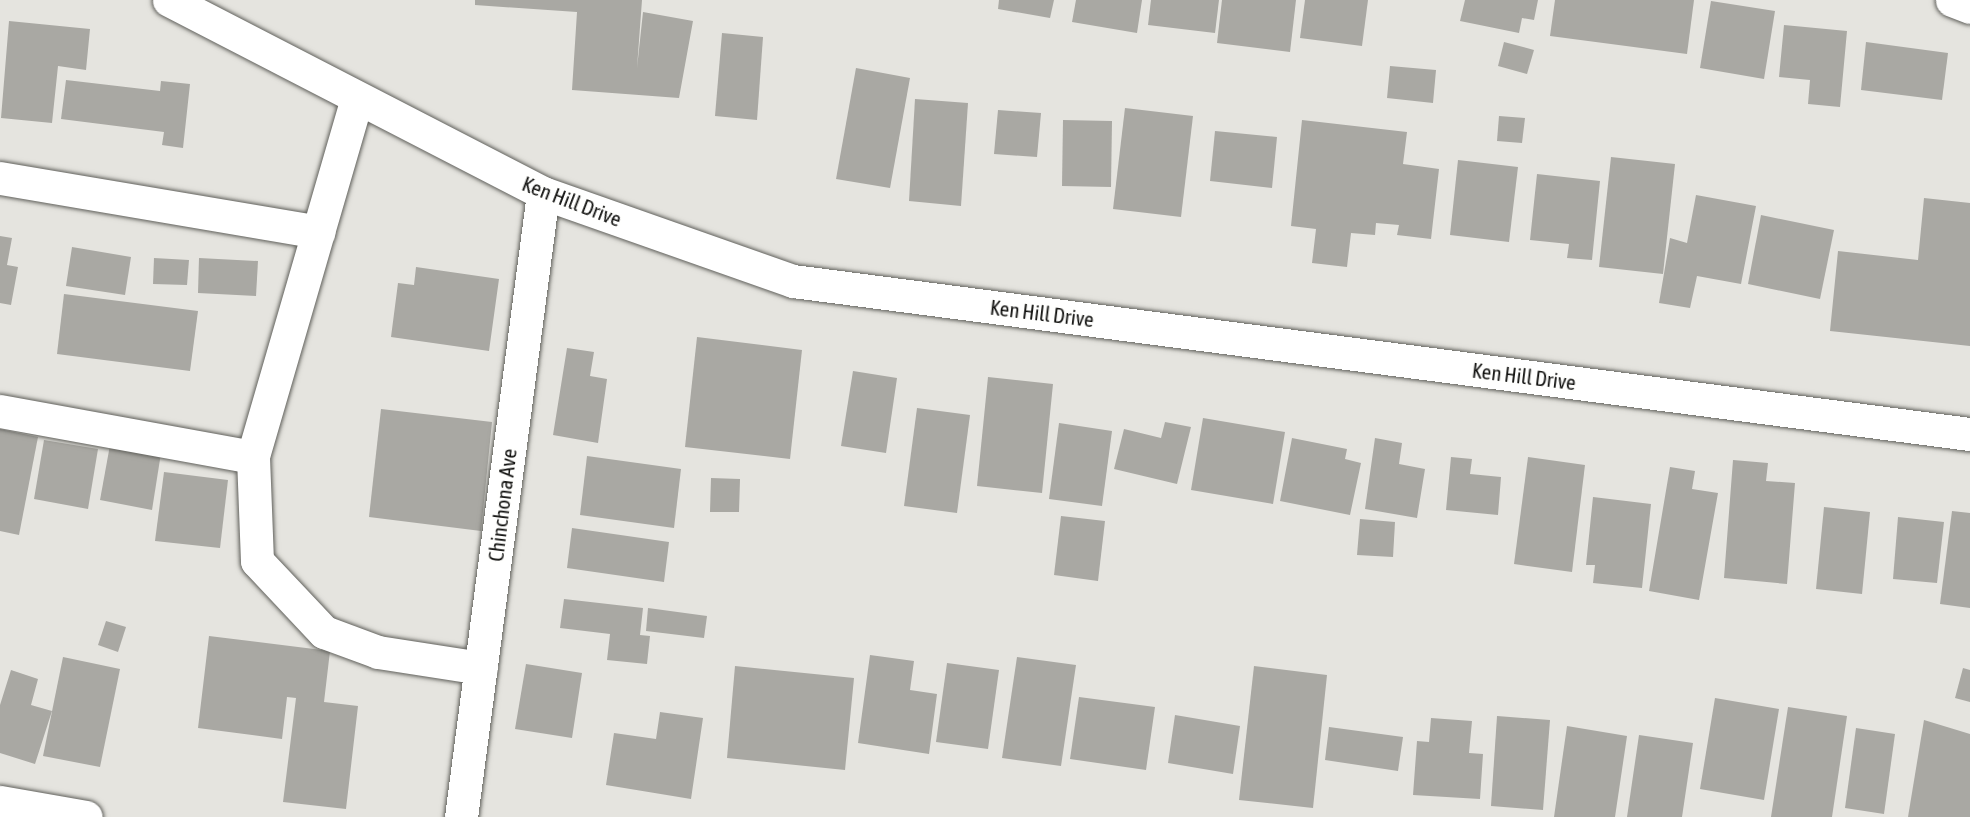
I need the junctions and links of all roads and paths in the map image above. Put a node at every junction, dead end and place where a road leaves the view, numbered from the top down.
1 (170, 0) edge
2 (1952, 0) edge
3 (1970, 7) edge
4 (357, 98) junction
5 (0, 178) edge
6 (543, 193) junction
7 (318, 232) junction
8 (0, 411) edge
9 (1970, 434) edge
10 (253, 457) junction
11 (481, 668) junction
12 (0, 802) edge
13 (86, 817) edge
14 (461, 817) edge

1 - 4 street, Ken Hill Drive
2 - 3 street
4 - 6 street, Ken Hill Drive
4 - 7 street
5 - 7 street
6 - 9 street, Ken Hill Drive
6 - 11 street, Chinchona Ave
7 - 10 street
8 - 10 street
10 - 11 street
11 - 14 street, Chinchona Ave
12 - 13 street

